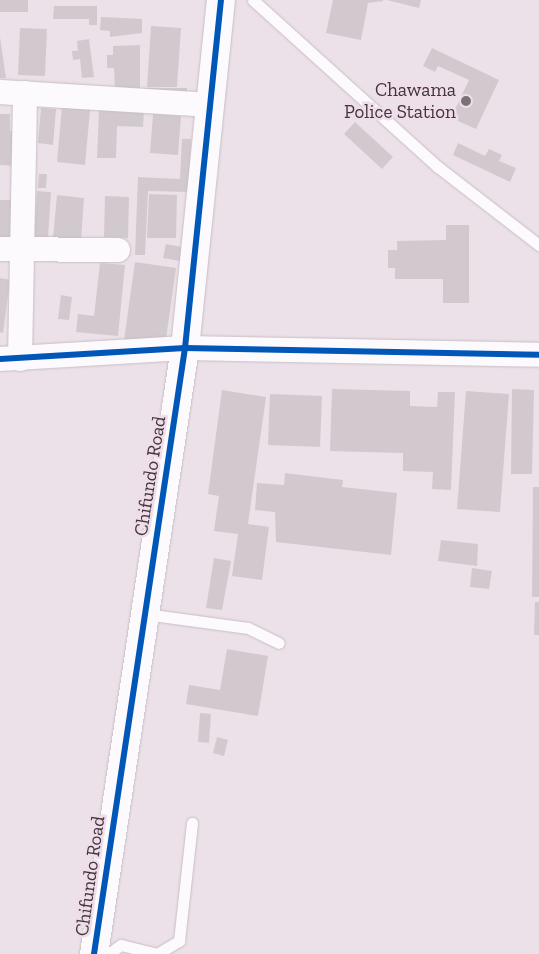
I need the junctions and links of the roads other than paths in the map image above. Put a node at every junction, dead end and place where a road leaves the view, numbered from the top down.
1 (222, 0) edge
2 (253, 0) edge
3 (0, 92) edge
4 (25, 92) junction
5 (212, 105) junction
6 (539, 245) edge
7 (11, 250) edge
8 (118, 250) dead end
9 (184, 348) junction
10 (539, 355) edge
11 (10, 359) edge
12 (145, 614) junction
13 (279, 643) dead end
14 (192, 823) dead end
15 (94, 954) edge
16 (108, 954) edge

1 - 5 street, Chifundo Road
2 - 6 lane
3 - 4 street
4 - 5 street
4 - 7 street
5 - 9 street, Chifundo Road
7 - 8 street
7 - 11 street
9 - 10 street
9 - 11 street
9 - 12 street, Chifundo Road
12 - 13 lane
12 - 15 street, Chifundo Road
14 - 16 lane

